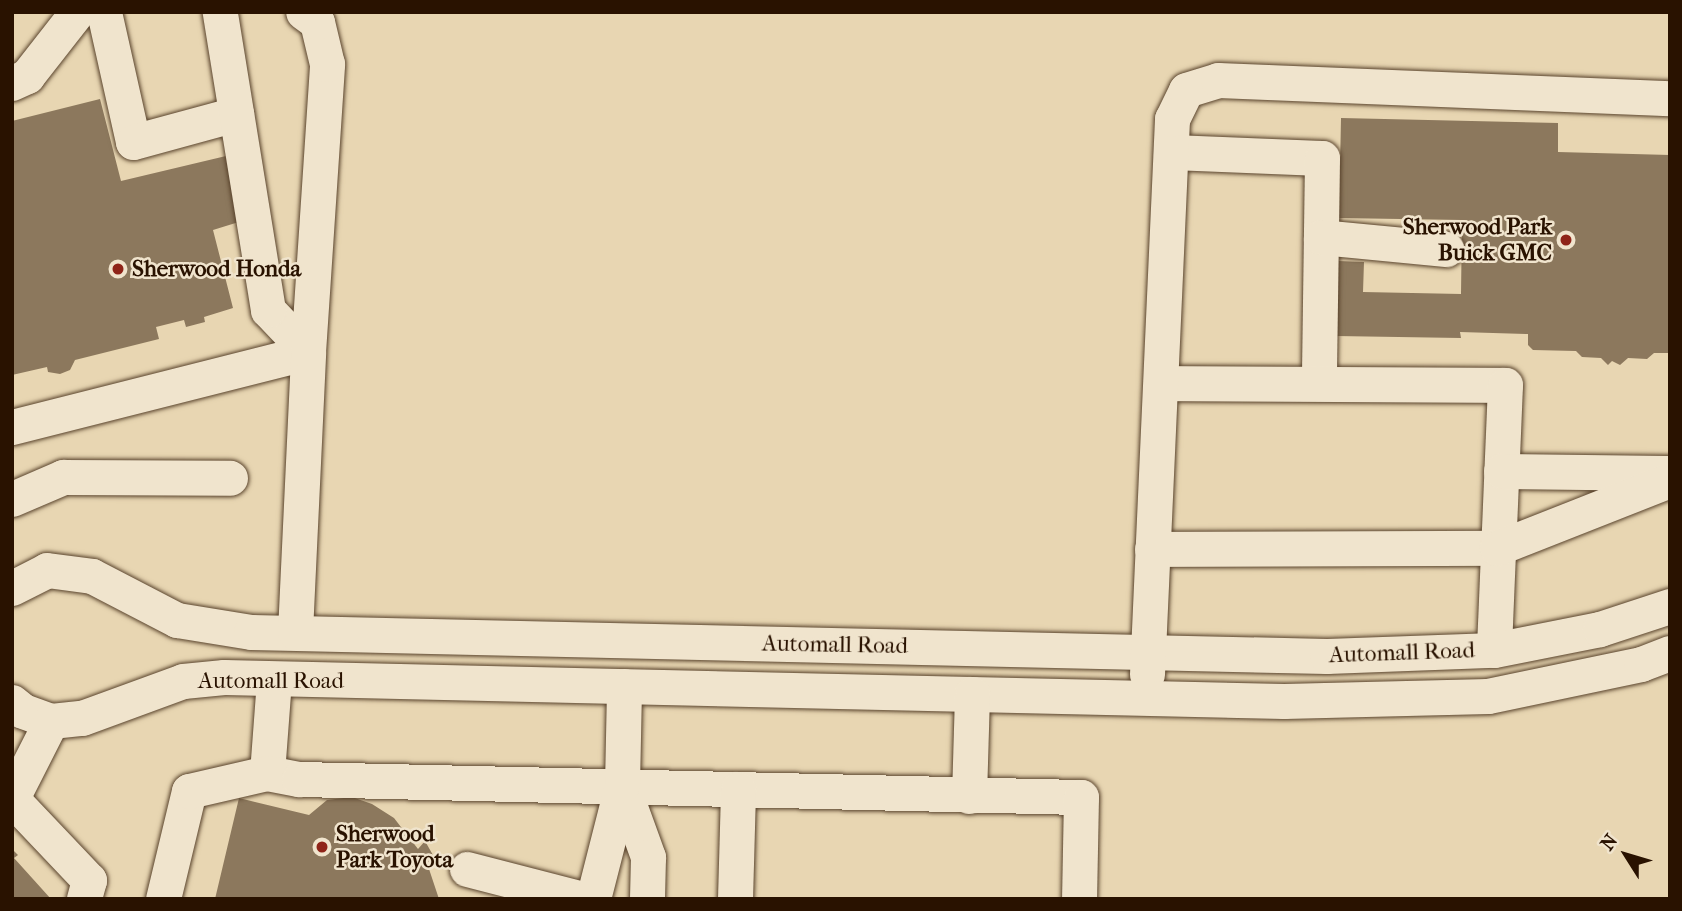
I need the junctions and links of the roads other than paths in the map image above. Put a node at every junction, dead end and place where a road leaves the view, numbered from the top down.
1 (76, 12) edge
2 (104, 12) edge
3 (220, 12) edge
4 (303, 12) edge
5 (12, 83) edge
6 (1670, 98) edge
7 (236, 114) junction
8 (1171, 152) junction
9 (1321, 237) junction
10 (1446, 249) dead end
11 (308, 352) junction
12 (1320, 382) junction
13 (1161, 383) junction
14 (12, 427) edge
15 (1501, 471) junction
16 (1670, 473) edge
17 (230, 478) dead end
18 (1670, 480) edge
19 (12, 499) edge
20 (1497, 548) junction
21 (1152, 549) junction
22 (17, 574) edge
23 (1670, 606) edge
24 (295, 632) junction
25 (1494, 650) junction
26 (1147, 652) junction
27 (1670, 653) edge
28 (274, 679) junction
29 (624, 687) junction
30 (972, 694) junction
31 (1147, 698) junction
32 (12, 702) edge
33 (51, 721) junction
34 (267, 773) junction
35 (622, 785) junction
36 (738, 789) junction
37 (969, 796) junction
38 (12, 798) edge
39 (467, 869) dead end
40 (84, 899) edge
41 (163, 899) edge
42 (583, 899) edge
43 (593, 899) edge
44 (647, 899) edge
45 (735, 899) edge
46 (1079, 899) edge

1 - 5 street
2 - 7 street
3 - 7 street
4 - 11 street
6 - 8 street
7 - 11 street
8 - 9 street
8 - 13 street
9 - 10 street
9 - 12 street
11 - 14 street
11 - 24 street
12 - 13 street
12 - 15 street
13 - 21 street
15 - 16 street
15 - 20 street
17 - 19 street
18 - 20 street
20 - 21 street
20 - 25 street
21 - 26 street
22 - 24 street, Automall Road
23 - 25 street, Automall Road
24 - 26 street, Automall Road
25 - 26 street, Automall Road
26 - 31 street
27 - 31 street, Automall Road
28 - 29 street, Automall Road
28 - 33 street, Automall Road
28 - 34 street
29 - 30 street, Automall Road
29 - 35 street
30 - 31 street, Automall Road
30 - 37 street
32 - 33 street, Automall Road
33 - 38 street
34 - 35 street
34 - 41 street
35 - 36 street
35 - 43 street
35 - 44 street
36 - 37 street
36 - 45 street
37 - 46 street
38 - 40 street
39 - 42 street

